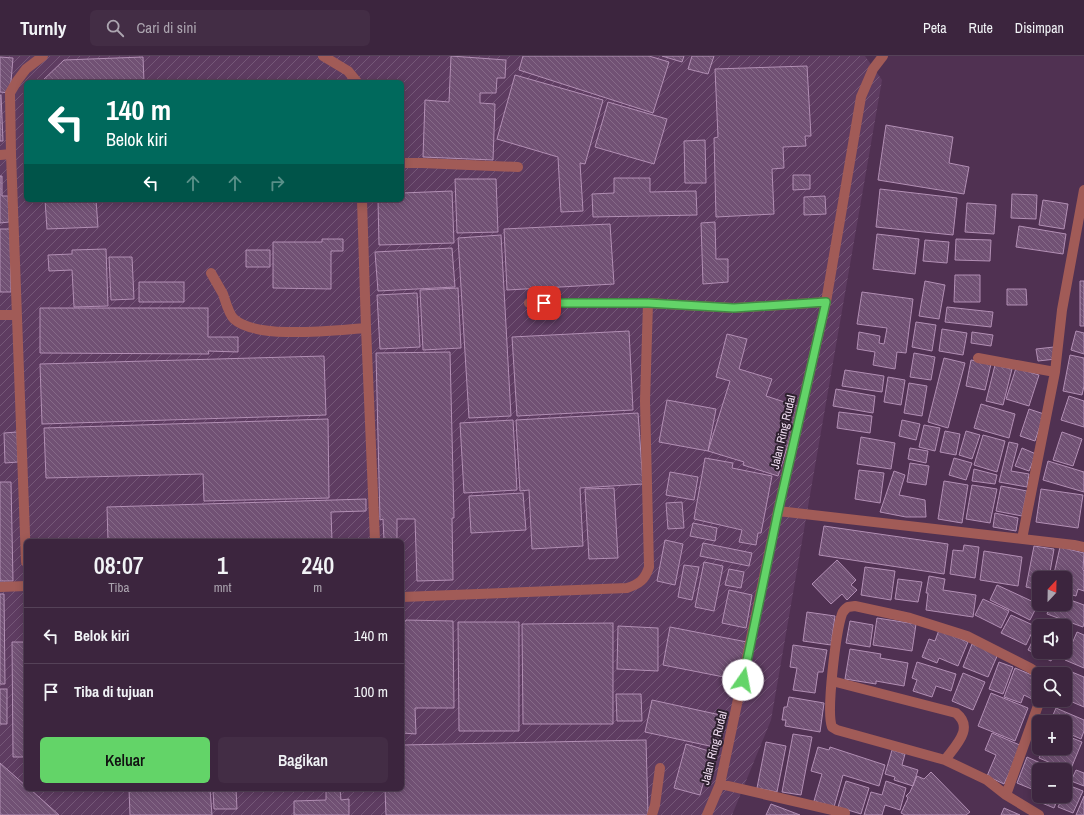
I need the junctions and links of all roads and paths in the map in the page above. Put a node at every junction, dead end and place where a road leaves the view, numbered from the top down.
1 (43, 56) edge
2 (323, 56) edge
3 (883, 56) edge
4 (355, 80) edge
5 (11, 154) junction
6 (0, 155) edge
7 (404, 163) edge
8 (518, 167) dead end
9 (1084, 190) edge
10 (362, 202) edge
11 (211, 273) dead end
12 (826, 302) junction
13 (529, 303) dead end
14 (648, 303) junction
15 (0, 315) edge
16 (17, 315) junction
17 (366, 328) junction
18 (978, 358) dead end
19 (1055, 372) junction
20 (778, 512) junction
21 (25, 539) edge
22 (375, 539) edge
23 (1022, 539) junction
24 (1084, 547) edge
25 (24, 586) edge
26 (0, 587) edge
27 (404, 597) edge
28 (1032, 670) edge
29 (832, 681) junction
30 (1037, 707) edge
31 (945, 760) junction
32 (660, 768) dead end
33 (720, 784) junction
34 (1006, 795) junction
35 (845, 813) dead end
36 (652, 815) edge
37 (708, 815) edge
38 (1039, 815) edge

1 - 5 street
2 - 4 street
3 - 12 street, Jalan Ring Rudal
5 - 6 street
5 - 16 street
7 - 8 street
9 - 19 street
10 - 17 street
11 - 17 street
12 - 14 street
12 - 20 street, Jalan Ring Rudal
13 - 14 street
14 - 27 street
15 - 16 street
16 - 21 street
17 - 22 street
18 - 19 street
19 - 23 street
20 - 23 street
20 - 33 street, Jalan Ring Rudal
23 - 24 street
25 - 26 street
28 - 29 street
29 - 31 street
29 - 31 street
30 - 34 street
31 - 34 street
32 - 36 street
33 - 35 street
33 - 37 street, Jalan Ring Rudal
34 - 38 street

